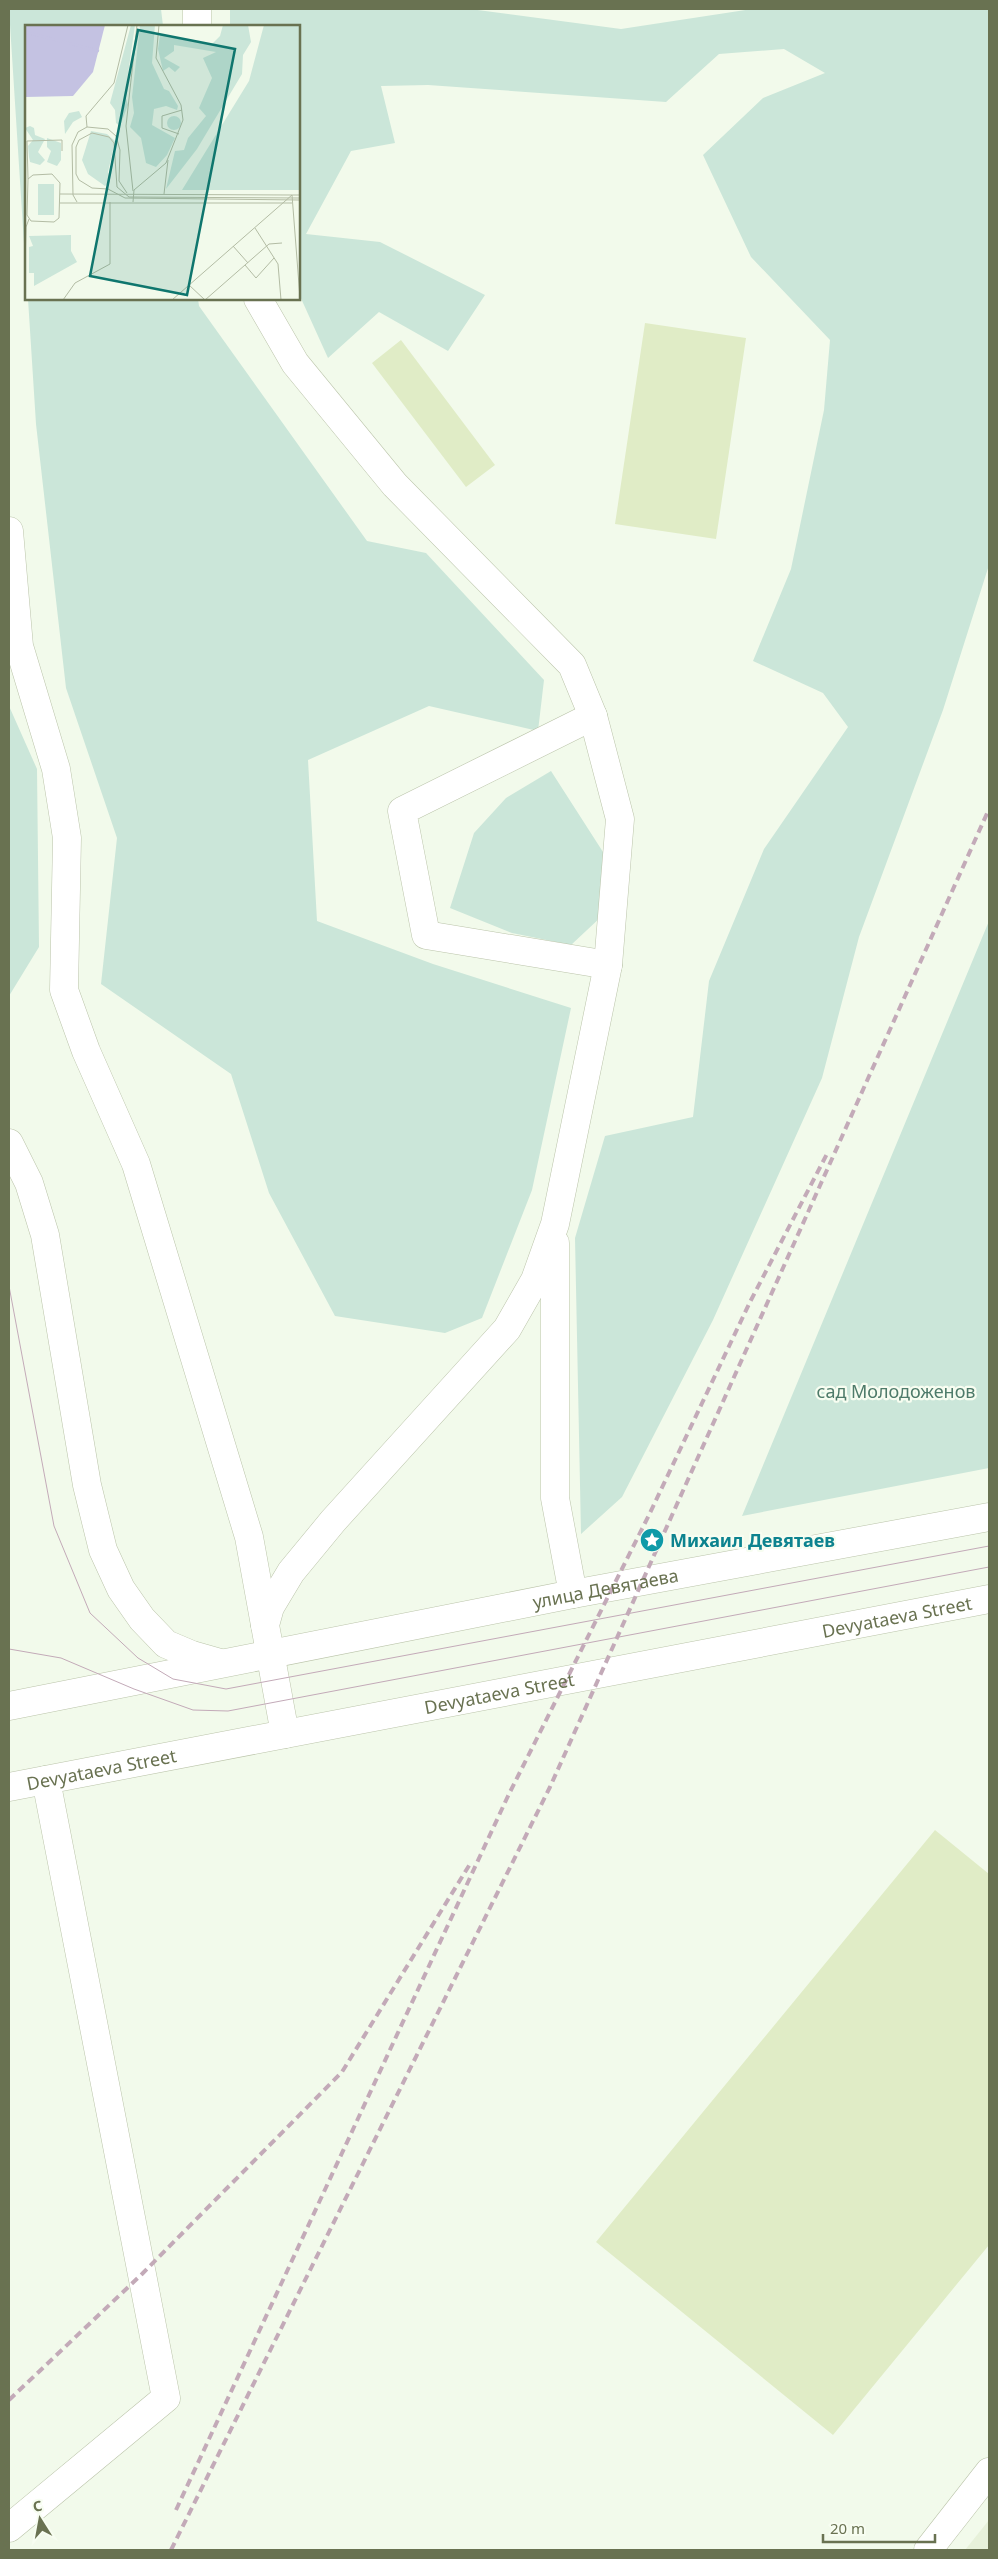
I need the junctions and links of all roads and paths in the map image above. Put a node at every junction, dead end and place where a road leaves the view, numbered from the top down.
1 (197, 9) edge
2 (197, 25) edge
3 (259, 300) edge
4 (9, 531) edge
5 (593, 716) junction
6 (608, 965) junction
7 (9, 1143) edge
8 (555, 1224) junction
9 (989, 1517) edge
10 (573, 1594) junction
11 (989, 1598) edge
12 (265, 1624) junction
13 (269, 1655) junction
14 (221, 1664) junction
15 (9, 1706) edge
16 (285, 1734) junction
17 (46, 1780) junction
18 (9, 1787) edge
19 (989, 2472) edge
20 (9, 2528) edge
21 (928, 2550) edge

1 - 2 street
3 - 5 street
4 - 12 street
5 - 6 street
5 - 6 street
6 - 8 street
7 - 14 street
8 - 10 street
8 - 12 street
9 - 10 street, улица Девятаева
10 - 13 street, улица Девятаева
11 - 16 street, Devyataeva Street
12 - 13 street
13 - 14 street, улица Девятаева
13 - 16 street
14 - 15 street, улица Девятаева
16 - 17 street, Devyataeva Street
17 - 18 street, Devyataeva Street
17 - 20 street
19 - 21 street

